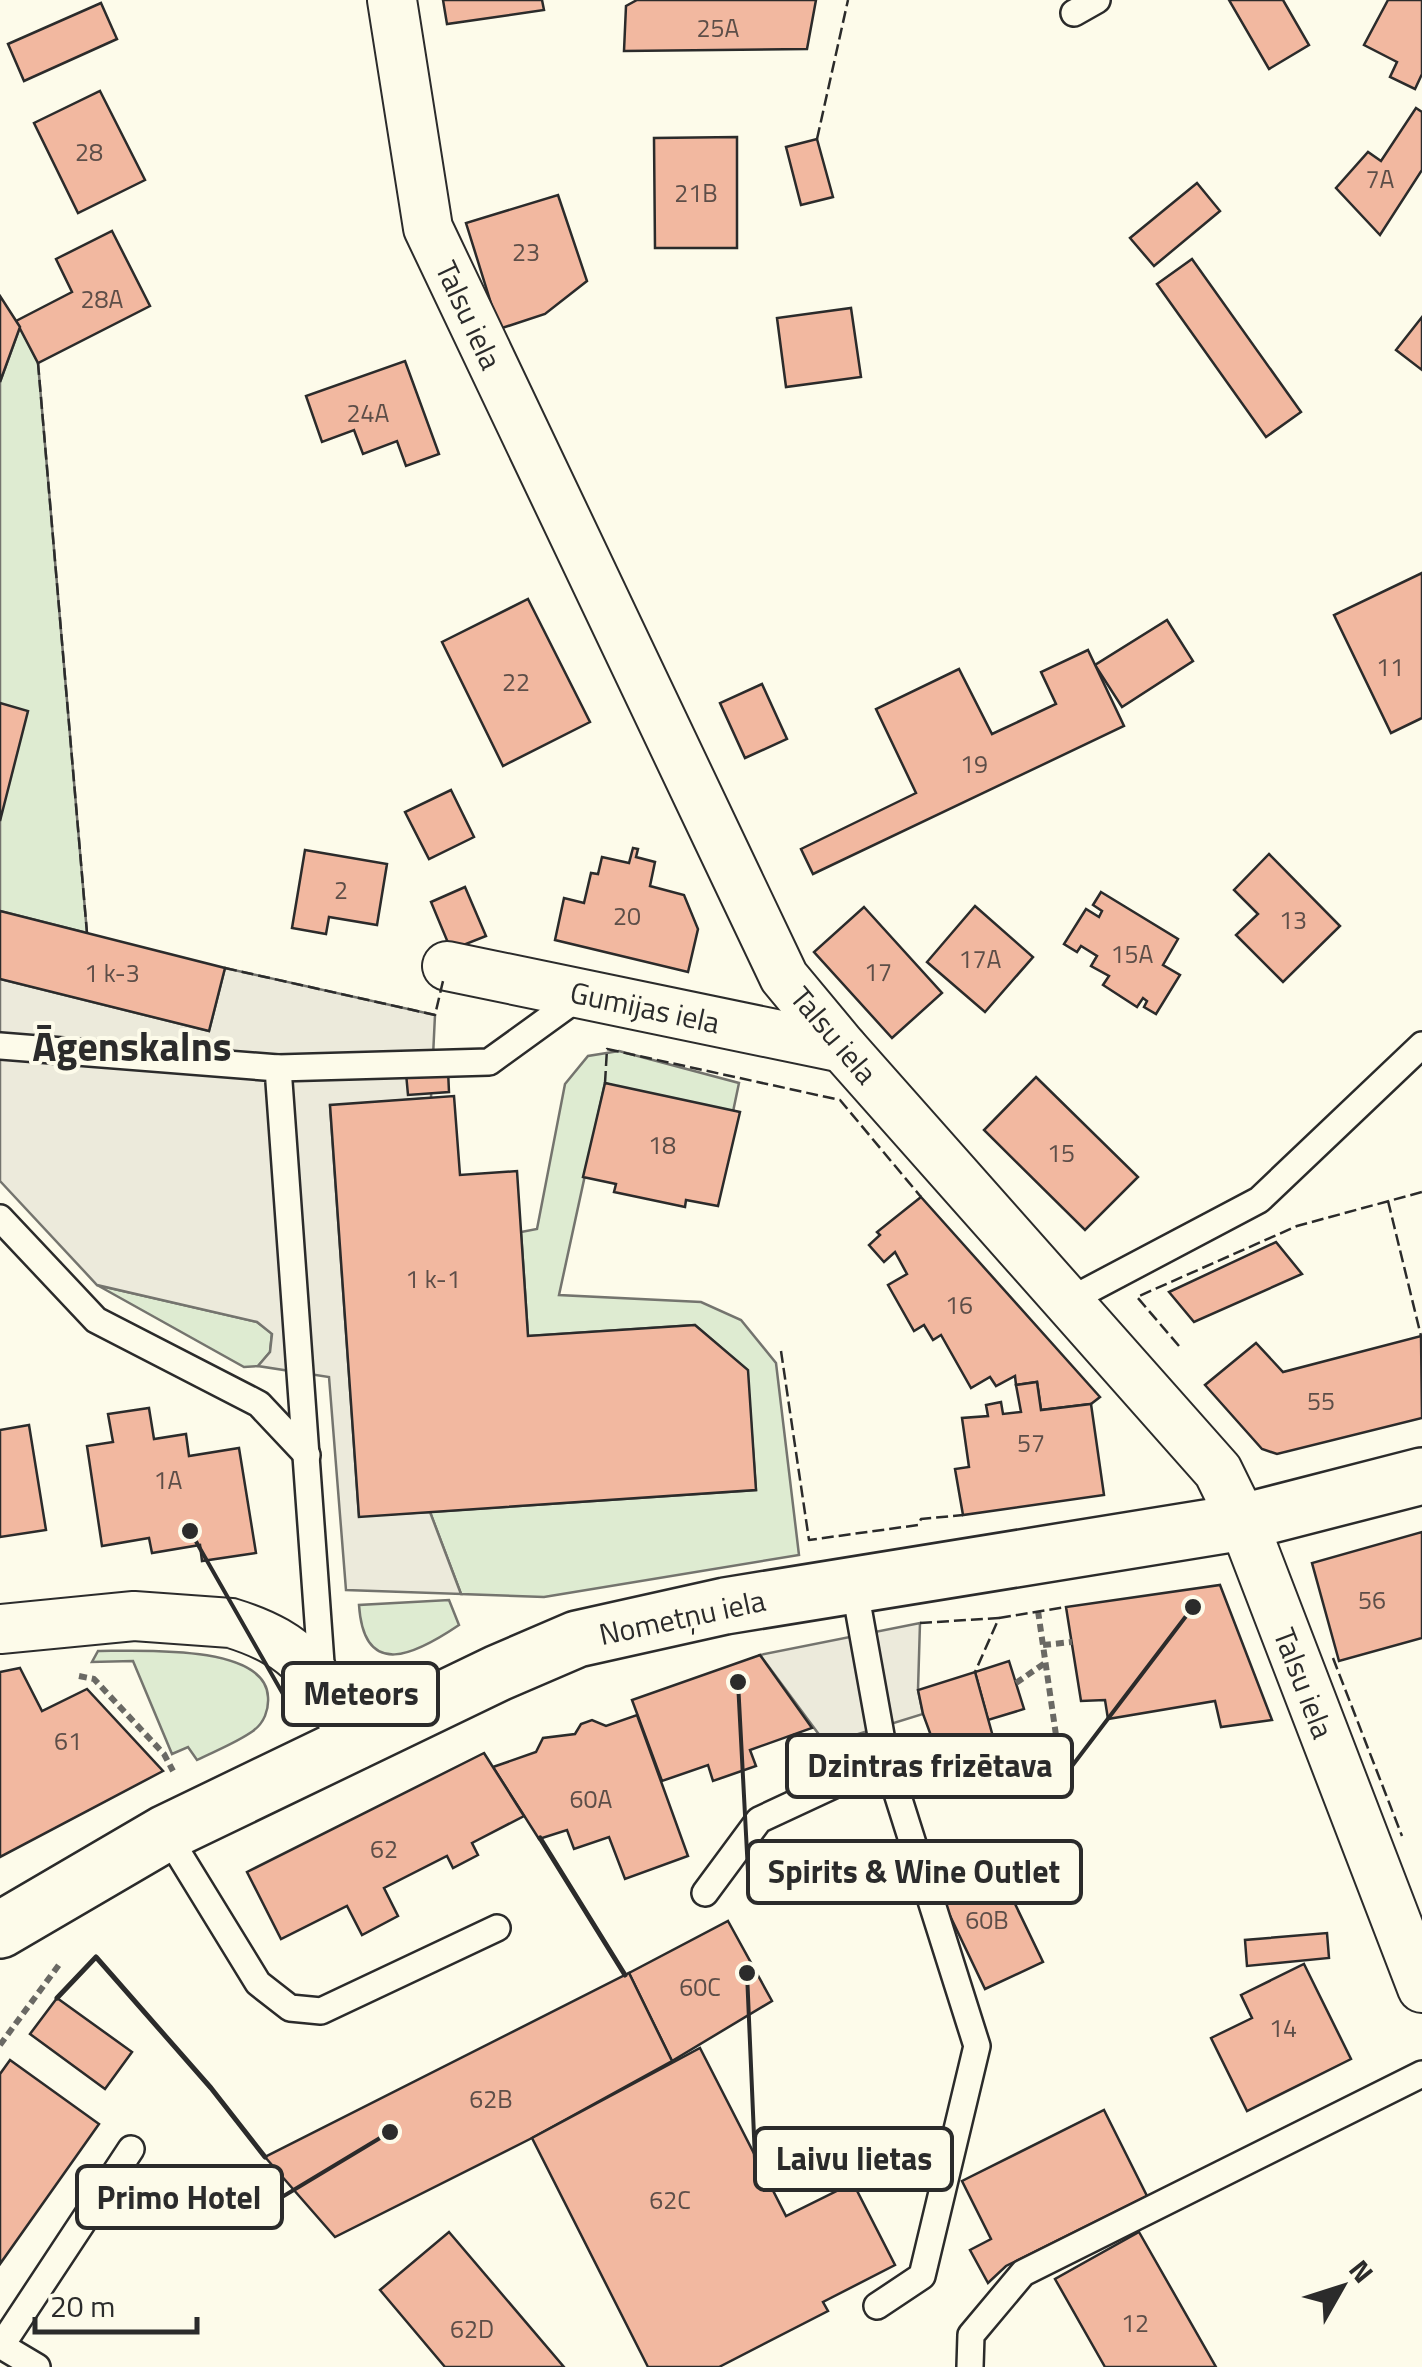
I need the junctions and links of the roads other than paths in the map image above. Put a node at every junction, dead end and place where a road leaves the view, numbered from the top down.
1 (392, 0) edge
2 (1097, 0) edge
3 (1074, 13) dead end
4 (466, 961) dead end
5 (583, 994) junction
6 (1422, 1045) edge
7 (0, 1046) edge
8 (843, 1048) junction
9 (278, 1068) junction
10 (0, 1218) edge
11 (1068, 1301) junction
12 (307, 1455) junction
13 (1422, 1476) edge
14 (1243, 1522) junction
15 (854, 1585) junction
16 (16, 1627) edge
17 (322, 1682) junction
18 (356, 1744) junction
19 (884, 1752) junction
20 (173, 1808) junction
21 (704, 1892) dead end
22 (497, 1928) dead end
23 (0, 1930) edge
24 (1422, 1988) edge
25 (1422, 2074) edge
26 (132, 2149) dead end
27 (877, 2306) dead end
28 (1, 2345) edge
29 (37, 2367) edge
30 (970, 2367) edge

1 - 8 street, Talsu iela
2 - 3 lane
4 - 5 street, Gumijas iela
5 - 8 street, Gumijas iela
5 - 9 lane
6 - 11 lane
7 - 9 lane
8 - 11 street, Talsu iela
9 - 12 lane
10 - 12 lane
11 - 14 street, Talsu iela
12 - 17 lane
13 - 14 street, Nometņu iela
14 - 15 street, Nometņu iela
14 - 24 street, Talsu iela
15 - 18 street, Nometņu iela
15 - 19 lane
16 - 17 street
17 - 18 street
18 - 20 street, Nometņu iela
19 - 21 lane
19 - 27 lane
20 - 22 lane
20 - 23 street, Nometņu iela
25 - 30 lane
26 - 28 lane
28 - 29 lane

